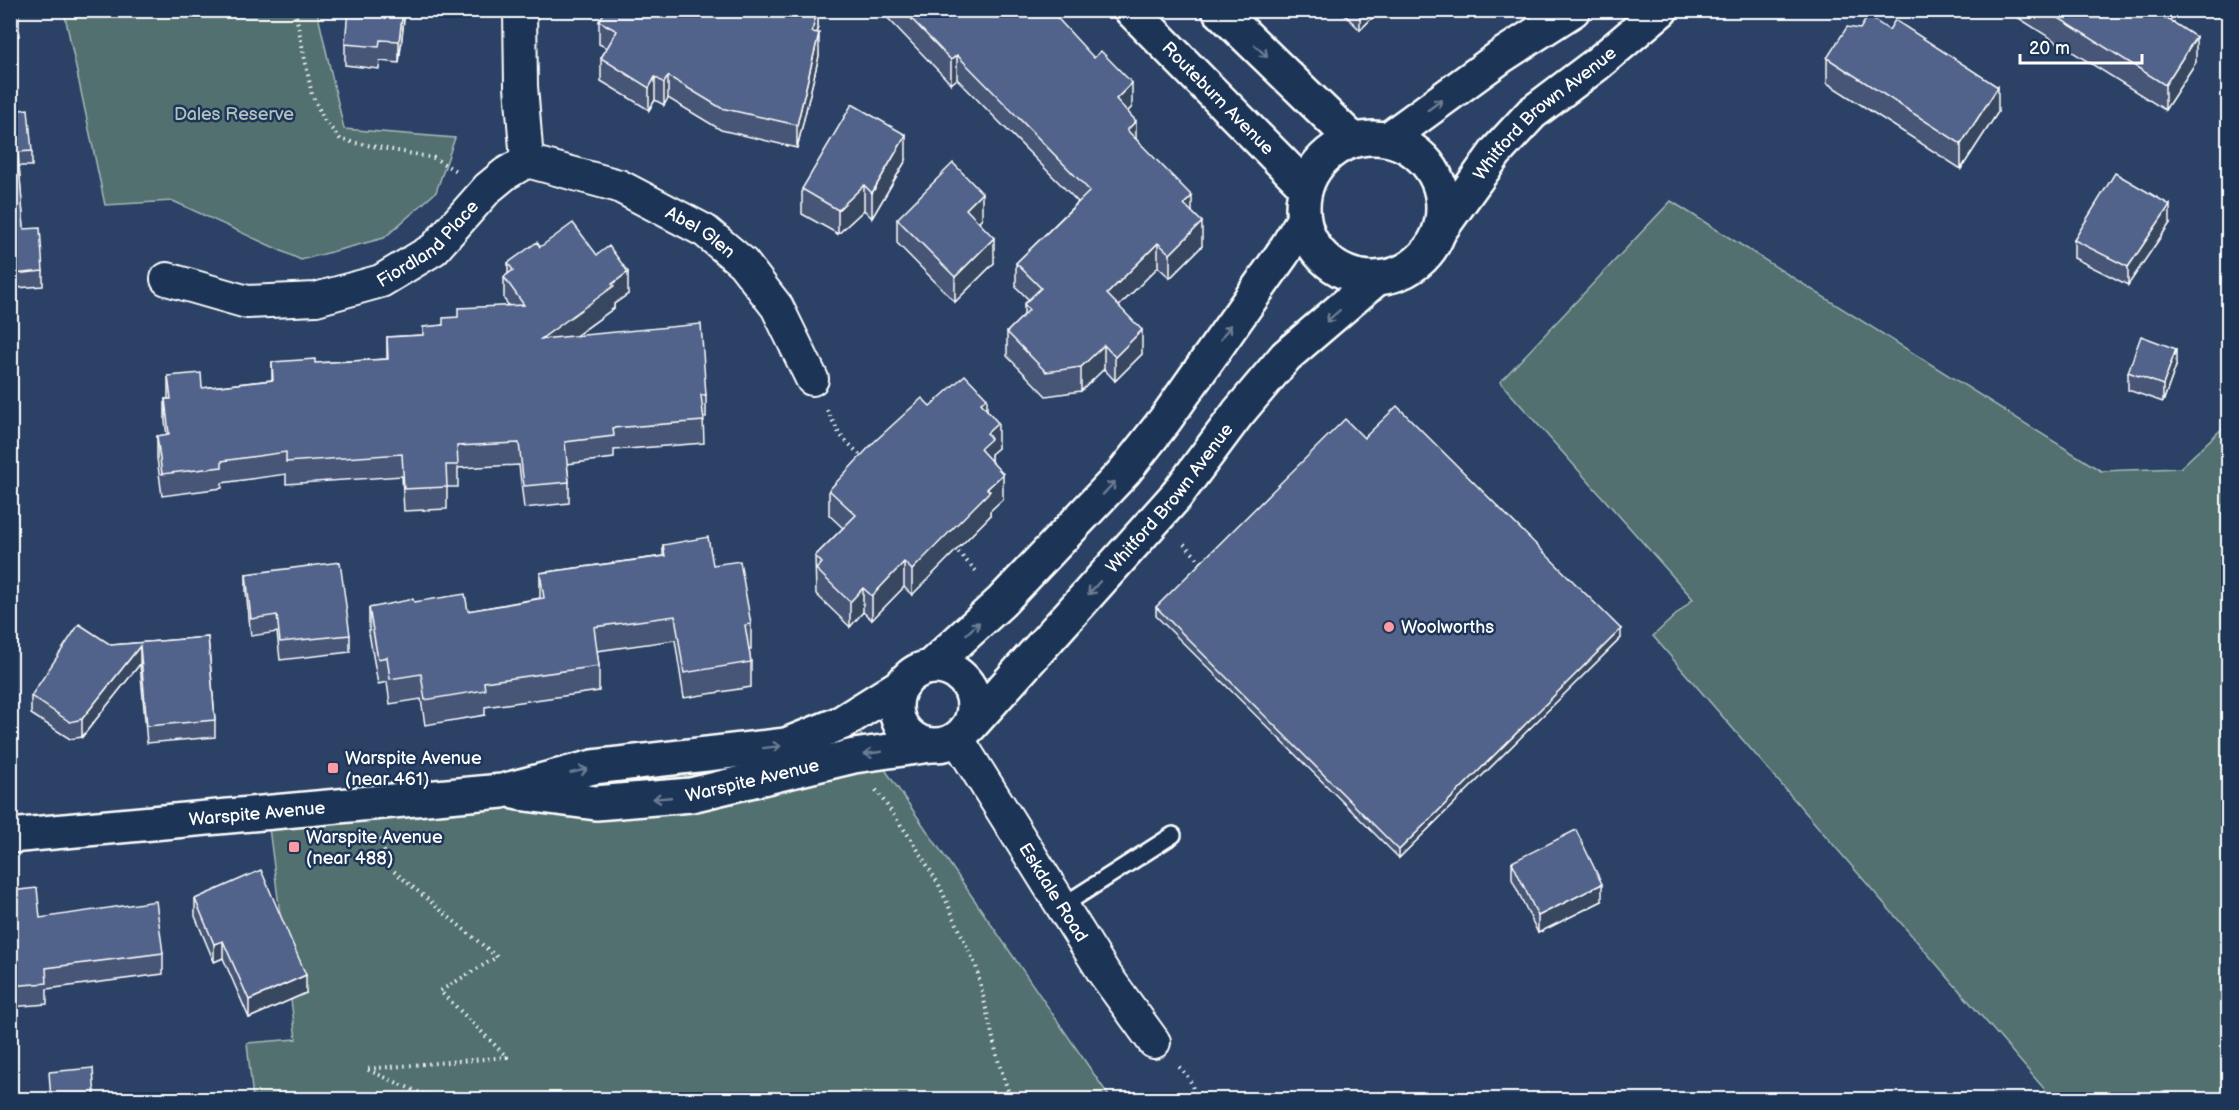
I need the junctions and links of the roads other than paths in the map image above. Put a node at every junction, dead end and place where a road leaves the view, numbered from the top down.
1 (520, 10) edge
2 (1219, 10) edge
3 (1573, 10) edge
4 (1661, 10) edge
5 (1145, 15) edge
6 (1388, 139) junction
7 (1353, 140) junction
8 (527, 161) junction
9 (1306, 187) junction
10 (1303, 220) junction
11 (1440, 230) junction
12 (1377, 278) junction
13 (167, 279) dead end
14 (812, 379) road end
15 (917, 676) junction
16 (952, 736) junction
17 (502, 790) junction
18 (1173, 835) dead end
19 (10, 836) edge
20 (1062, 906) junction
21 (1154, 1042) dead end

1 - 8 street
2 -> 7 main road
6 -> 3 main road
4 - 11 main road, Whitford Brown Avenue
5 - 9 main road, Routeburn Avenue
6 - 7 main road
6 - 11 main road
7 - 9 main road
8 - 13 street, Fiordland Place
8 - 14 street, Abel Glen
9 - 10 main road
10 - 12 main road
15 -> 10 main road
11 - 12 main road
12 -> 16 main road, Whitford Brown Avenue
15 - 16 main road
15 - 16 main road
17 -> 15 main road, Warspite Avenue
16 -> 17 main road, Warspite Avenue
16 - 20 street, Eskdale Road
17 - 19 main road, Warspite Avenue
18 - 20 lane
20 - 21 street, Eskdale Road

